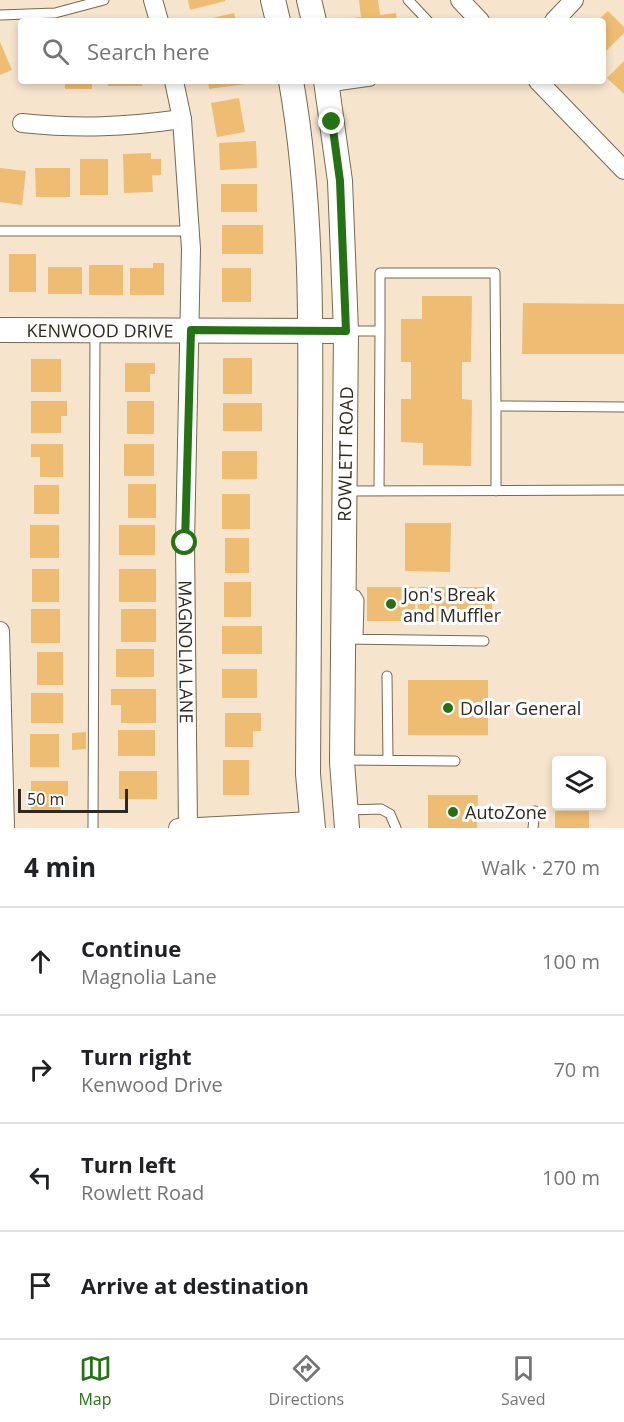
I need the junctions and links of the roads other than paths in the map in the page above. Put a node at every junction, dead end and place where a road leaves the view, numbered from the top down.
1 (104, 0) edge
2 (153, 0) edge
3 (273, 0) edge
4 (309, 0) edge
5 (408, 0) edge
6 (460, 0) edge
7 (574, 0) edge
8 (0, 15) edge
9 (158, 18) edge
10 (278, 18) edge
11 (313, 18) edge
12 (425, 18) edge
13 (477, 18) edge
14 (557, 18) edge
15 (175, 84) edge
16 (291, 84) edge
17 (326, 84) edge
18 (541, 84) edge
19 (182, 119) junction
20 (22, 123) dead end
21 (624, 170) edge
22 (0, 231) edge
23 (190, 231) junction
24 (0, 330) edge
25 (96, 330) junction
26 (191, 330) junction
27 (309, 331) junction
28 (346, 331) junction
29 (380, 331) junction
30 (496, 406) junction
31 (624, 407) edge
32 (310, 464) junction
33 (496, 490) junction
34 (624, 490) edge
35 (345, 491) junction
36 (379, 491) junction
37 (344, 584) junction
38 (0, 631) edge
39 (350, 639) junction
40 (484, 641) dead end
41 (387, 676) dead end
42 (342, 759) junction
43 (388, 760) junction
44 (455, 761) dead end
45 (535, 811) dead end
46 (346, 819) edge
47 (313, 825) edge
48 (183, 827) edge
49 (5, 828) edge
50 (93, 828) edge
51 (396, 828) edge
52 (533, 828) edge

1 - 8 lane
2 - 9 street
3 - 10 main road
4 - 11 main road
5 - 12 lane
6 - 13 street
7 - 14 street
15 - 19 street, MAGNOLIA LANE
16 - 27 main road, ROWLETT ROAD
17 - 28 main road, ROWLETT ROAD
18 - 21 street
19 - 20 street
19 - 23 street, MAGNOLIA LANE
22 - 23 lane
23 - 26 street, MAGNOLIA LANE
24 - 25 main road, KENWOOD DRIVE
25 - 26 main road, KENWOOD DRIVE
25 - 50 lane
26 - 27 main road, KENWOOD DRIVE
26 - 48 street, MAGNOLIA LANE
27 - 28 main road, KENWOOD DRIVE
27 - 32 main road, ROWLETT ROAD
28 - 29 lane
28 - 35 main road, ROWLETT ROAD
29 - 30 lane
29 - 36 lane
30 - 31 lane
30 - 33 lane
32 - 37 main road
32 - 47 main road, ROWLETT ROAD
33 - 34 lane
33 - 36 lane
35 - 36 lane
35 - 37 main road, ROWLETT ROAD
37 - 39 main road, ROWLETT ROAD
38 - 49 street
39 - 40 lane
39 - 42 main road, ROWLETT ROAD
41 - 43 lane
42 - 43 lane
42 - 46 main road, ROWLETT ROAD
43 - 44 lane
45 - 52 lane
46 - 51 lane
47 - 48 street

